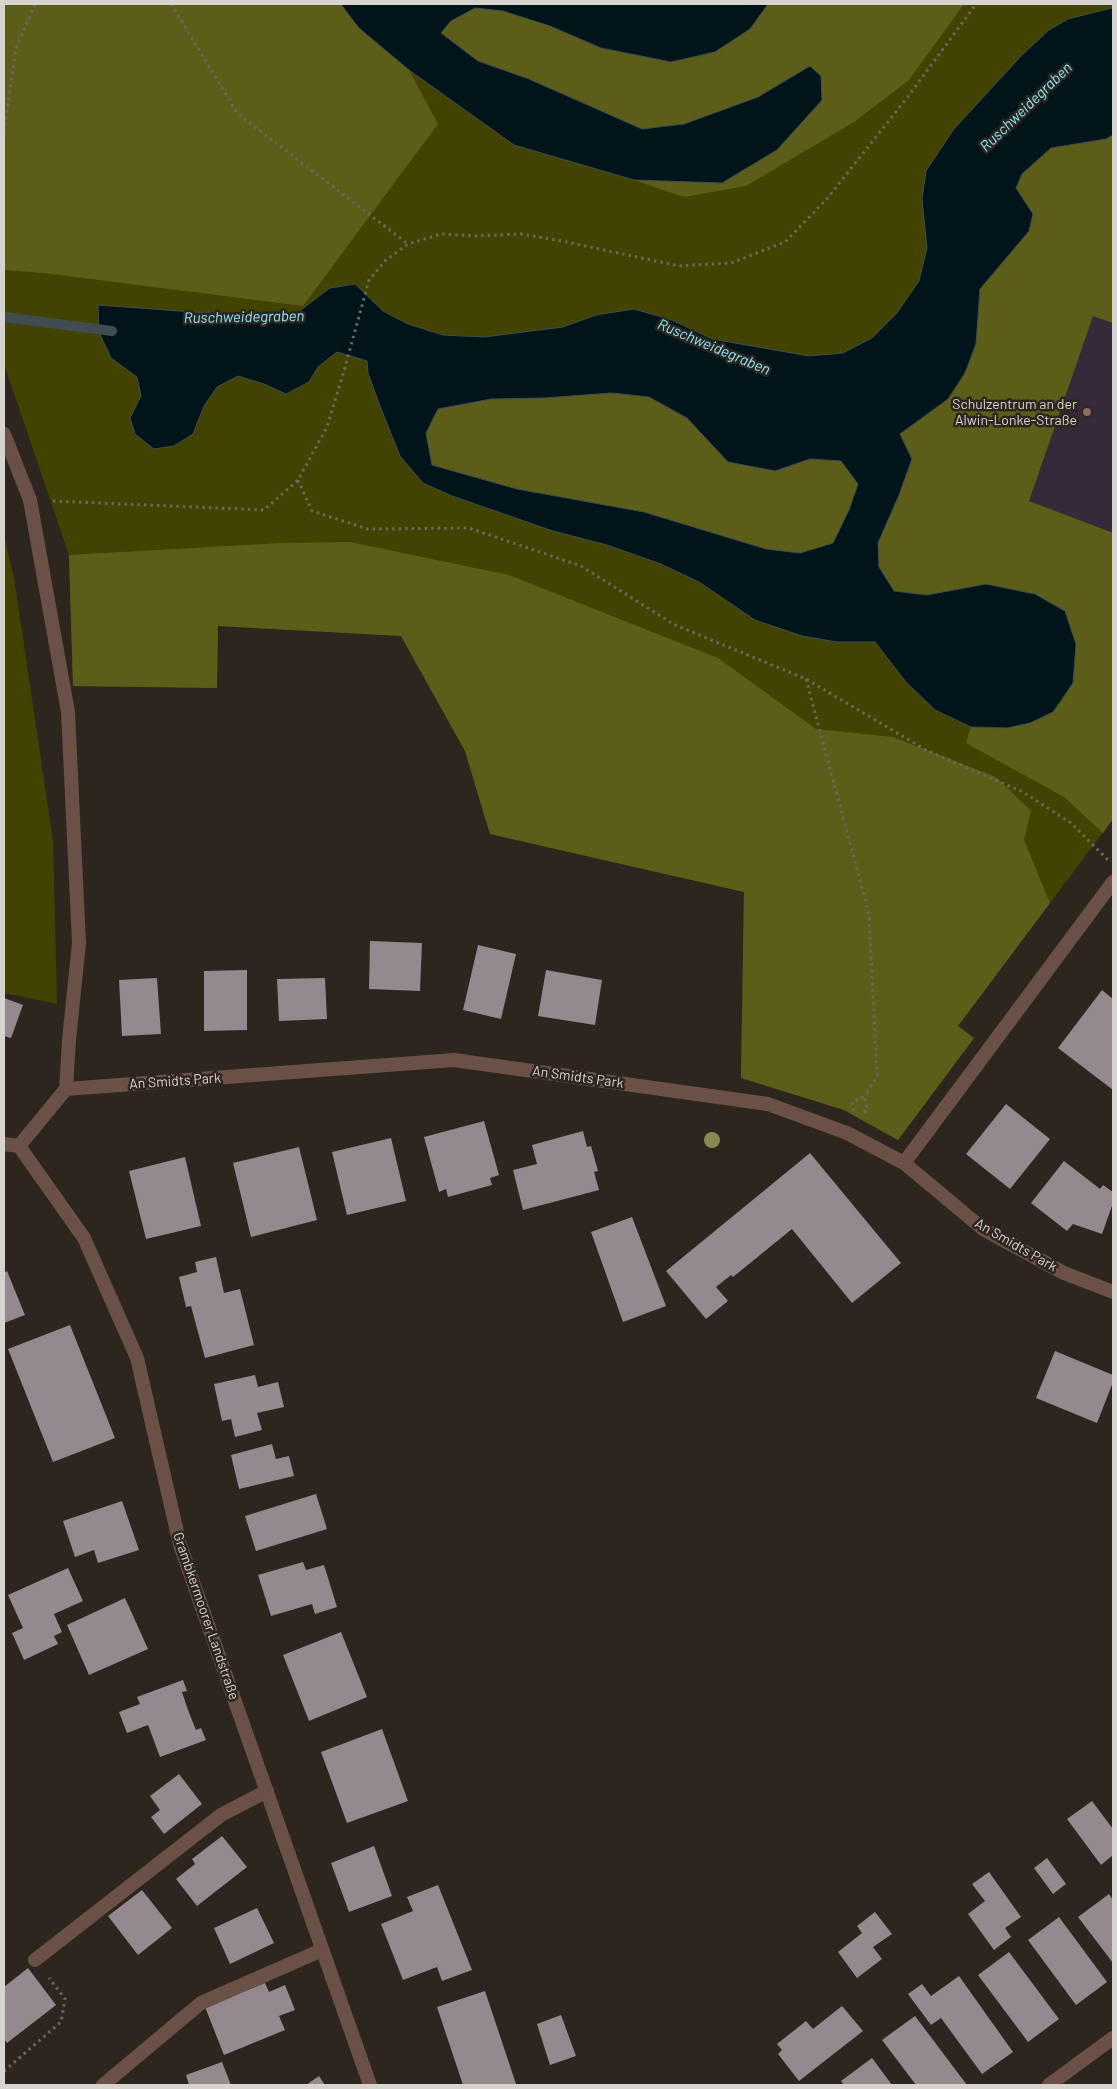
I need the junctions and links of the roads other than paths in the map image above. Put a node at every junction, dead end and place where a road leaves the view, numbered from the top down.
1 (4, 434) edge
2 (1113, 882) edge
3 (66, 1089) junction
4 (4, 1144) edge
5 (19, 1146) junction
6 (904, 1163) junction
7 (1113, 1292) edge
8 (267, 1791) junction
9 (322, 1950) junction
10 (35, 1960) road end
11 (1113, 2038) edge
12 (103, 2085) edge
13 (370, 2085) edge
14 (1049, 2085) edge

1 - 3 street
2 - 6 street
3 - 5 street
3 - 6 street, An Smidts Park
4 - 5 street
5 - 8 street, Grambkermoorer Landstraße
6 - 7 street, An Smidts Park
8 - 9 street, Grambkermoorer Landstraße
8 - 10 street
9 - 12 street
9 - 13 street, Grambkermoorer Landstraße
11 - 14 street

